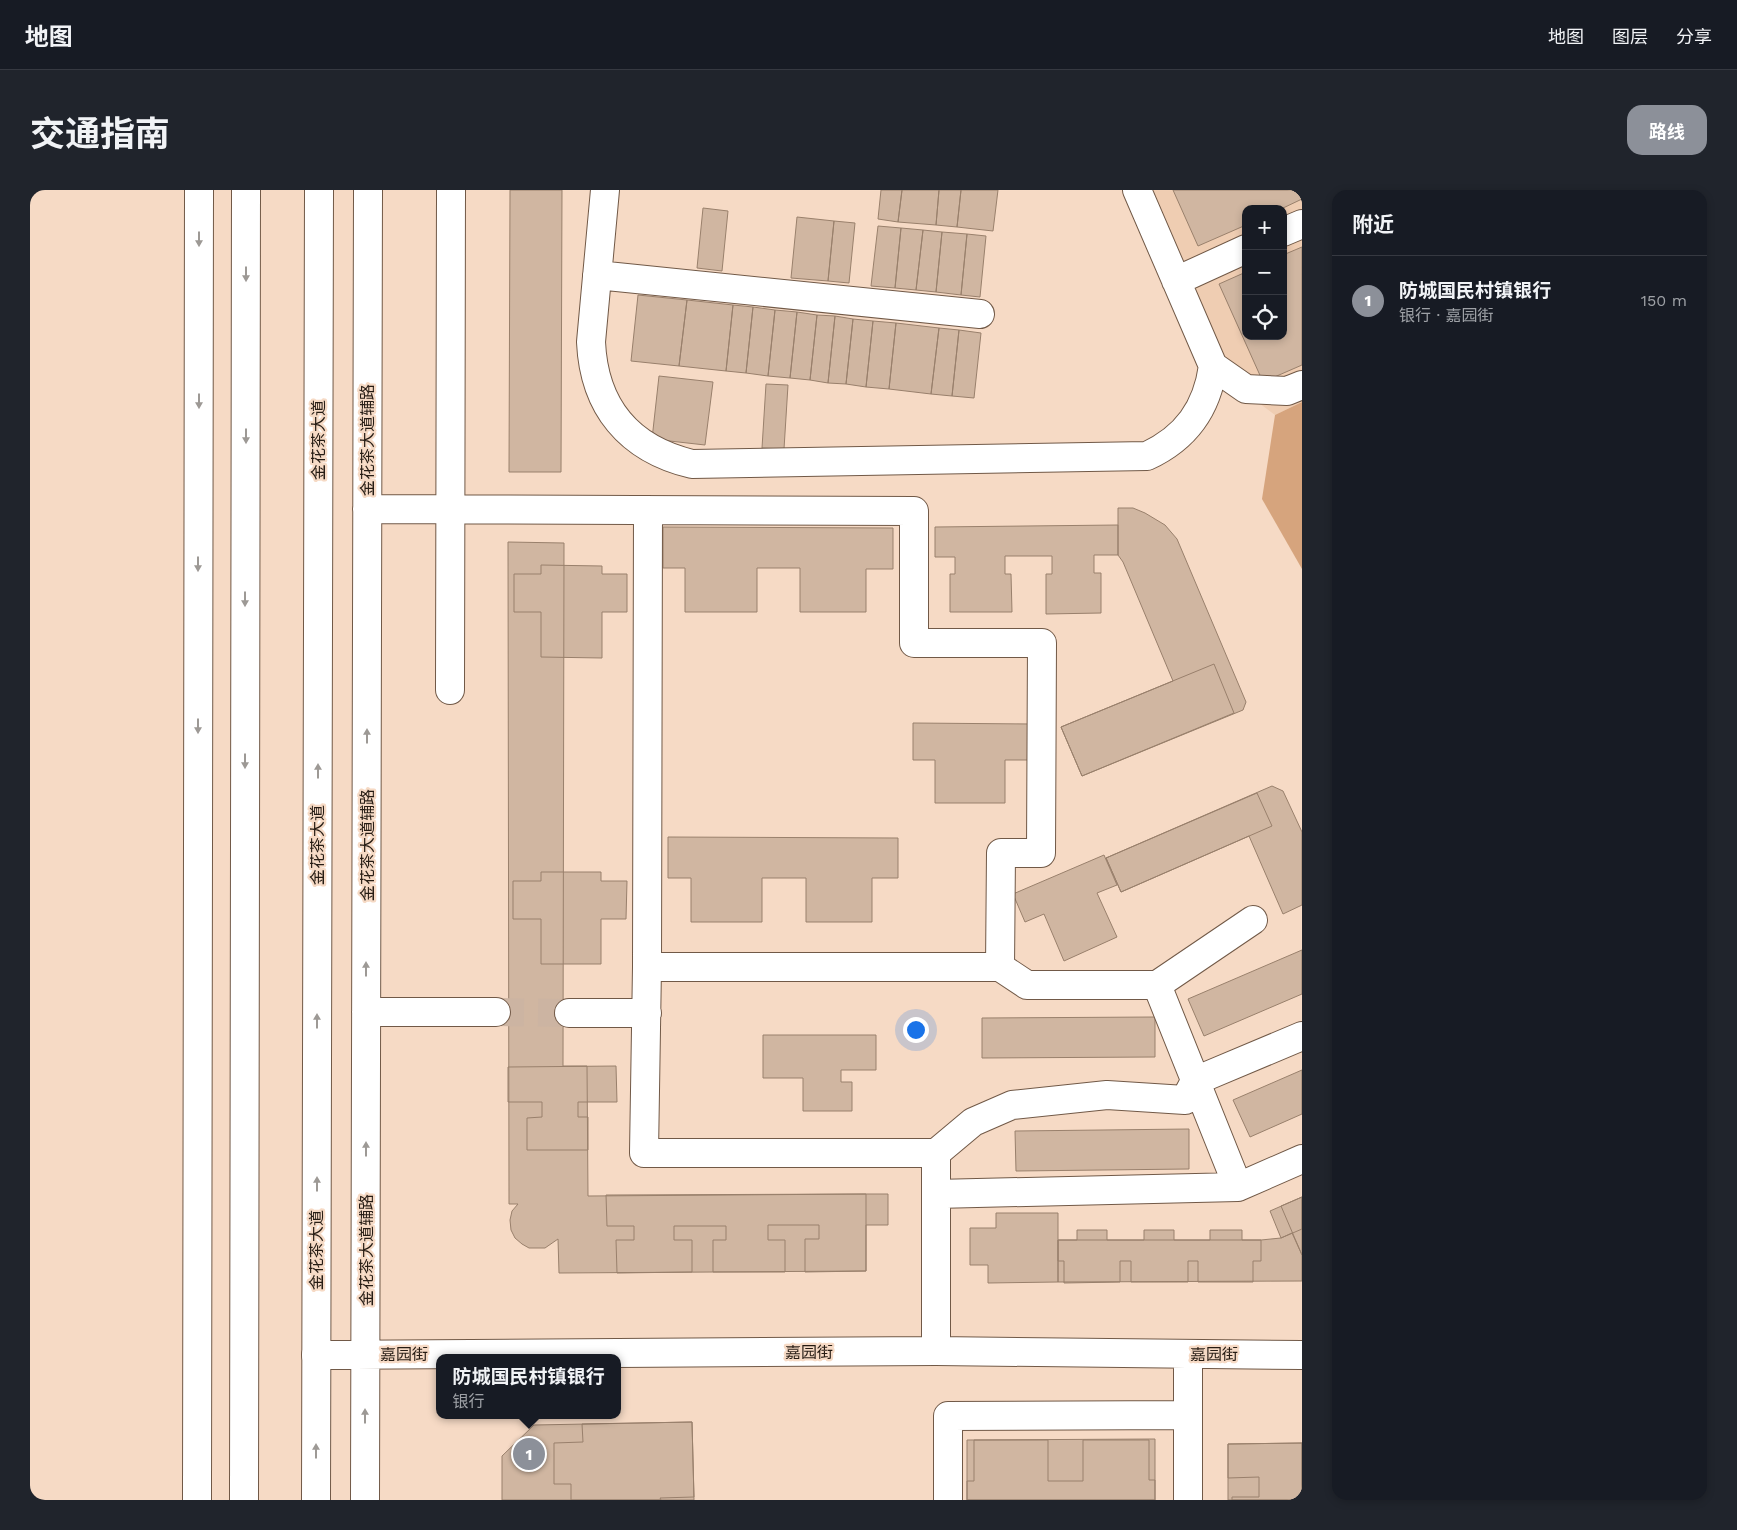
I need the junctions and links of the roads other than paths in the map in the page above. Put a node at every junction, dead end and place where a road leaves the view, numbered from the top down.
1 (199, 190) edge
2 (246, 190) edge
3 (319, 190) edge
4 (368, 190) edge
5 (451, 190) edge
6 (606, 190) edge
7 (1137, 190) edge
8 (1302, 224) edge
9 (1287, 230) edge
10 (1244, 250) edge
11 (597, 275) junction
12 (1176, 281) junction
13 (980, 314) dead end
14 (1212, 366) junction
15 (1302, 384) edge
16 (367, 509) junction
17 (450, 510) junction
18 (648, 510) junction
19 (450, 690) dead end
20 (1253, 920) dead end
21 (647, 967) junction
22 (1000, 967) junction
23 (1157, 985) junction
24 (366, 1012) junction
25 (496, 1012) tunnel mouth
26 (569, 1013) tunnel mouth
27 (647, 1013) junction
28 (1302, 1036) edge
29 (1195, 1081) junction
30 (936, 1153) junction
31 (1302, 1159) edge
32 (1238, 1187) junction
33 (936, 1194) junction
34 (936, 1351) junction
35 (366, 1354) junction
36 (1188, 1354) junction
37 (316, 1355) junction
38 (1302, 1355) edge
39 (1188, 1415) junction
40 (197, 1500) edge
41 (244, 1500) edge
42 (316, 1500) edge
43 (365, 1500) edge
44 (948, 1500) edge
45 (1188, 1500) edge

1 -> 40 main road
2 -> 41 main road
37 -> 3 main road, 金花茶大道
4 - 16 main road, 金花茶大道辅路
5 - 17 main road
6 - 11 main road
7 - 12 main road
8 - 9 main road
10 - 12 main road
11 - 13 main road
11 - 14 main road
12 - 14 main road
14 - 15 main road
16 - 17 main road
24 -> 16 main road, 金花茶大道辅路
17 - 18 main road
17 - 19 main road
18 - 21 main road
18 - 22 main road
20 - 23 main road
21 - 22 main road
21 - 27 main road
22 - 23 main road
23 - 29 main road
24 - 25 main road
35 -> 24 main road, 金花茶大道辅路
26 - 27 main road
27 - 30 main road
28 - 29 main road
29 - 30 main road
29 - 32 main road
30 - 33 main road
31 - 32 main road
32 - 33 main road
33 - 34 main road
34 - 35 main road, 嘉园街
34 - 36 main road, 嘉园街
35 - 37 main road, 嘉园街
43 -> 35 main road, 金花茶大道辅路
36 - 38 main road, 嘉园街
36 - 39 main road
42 -> 37 main road, 金花茶大道
39 - 44 main road
39 - 45 main road

